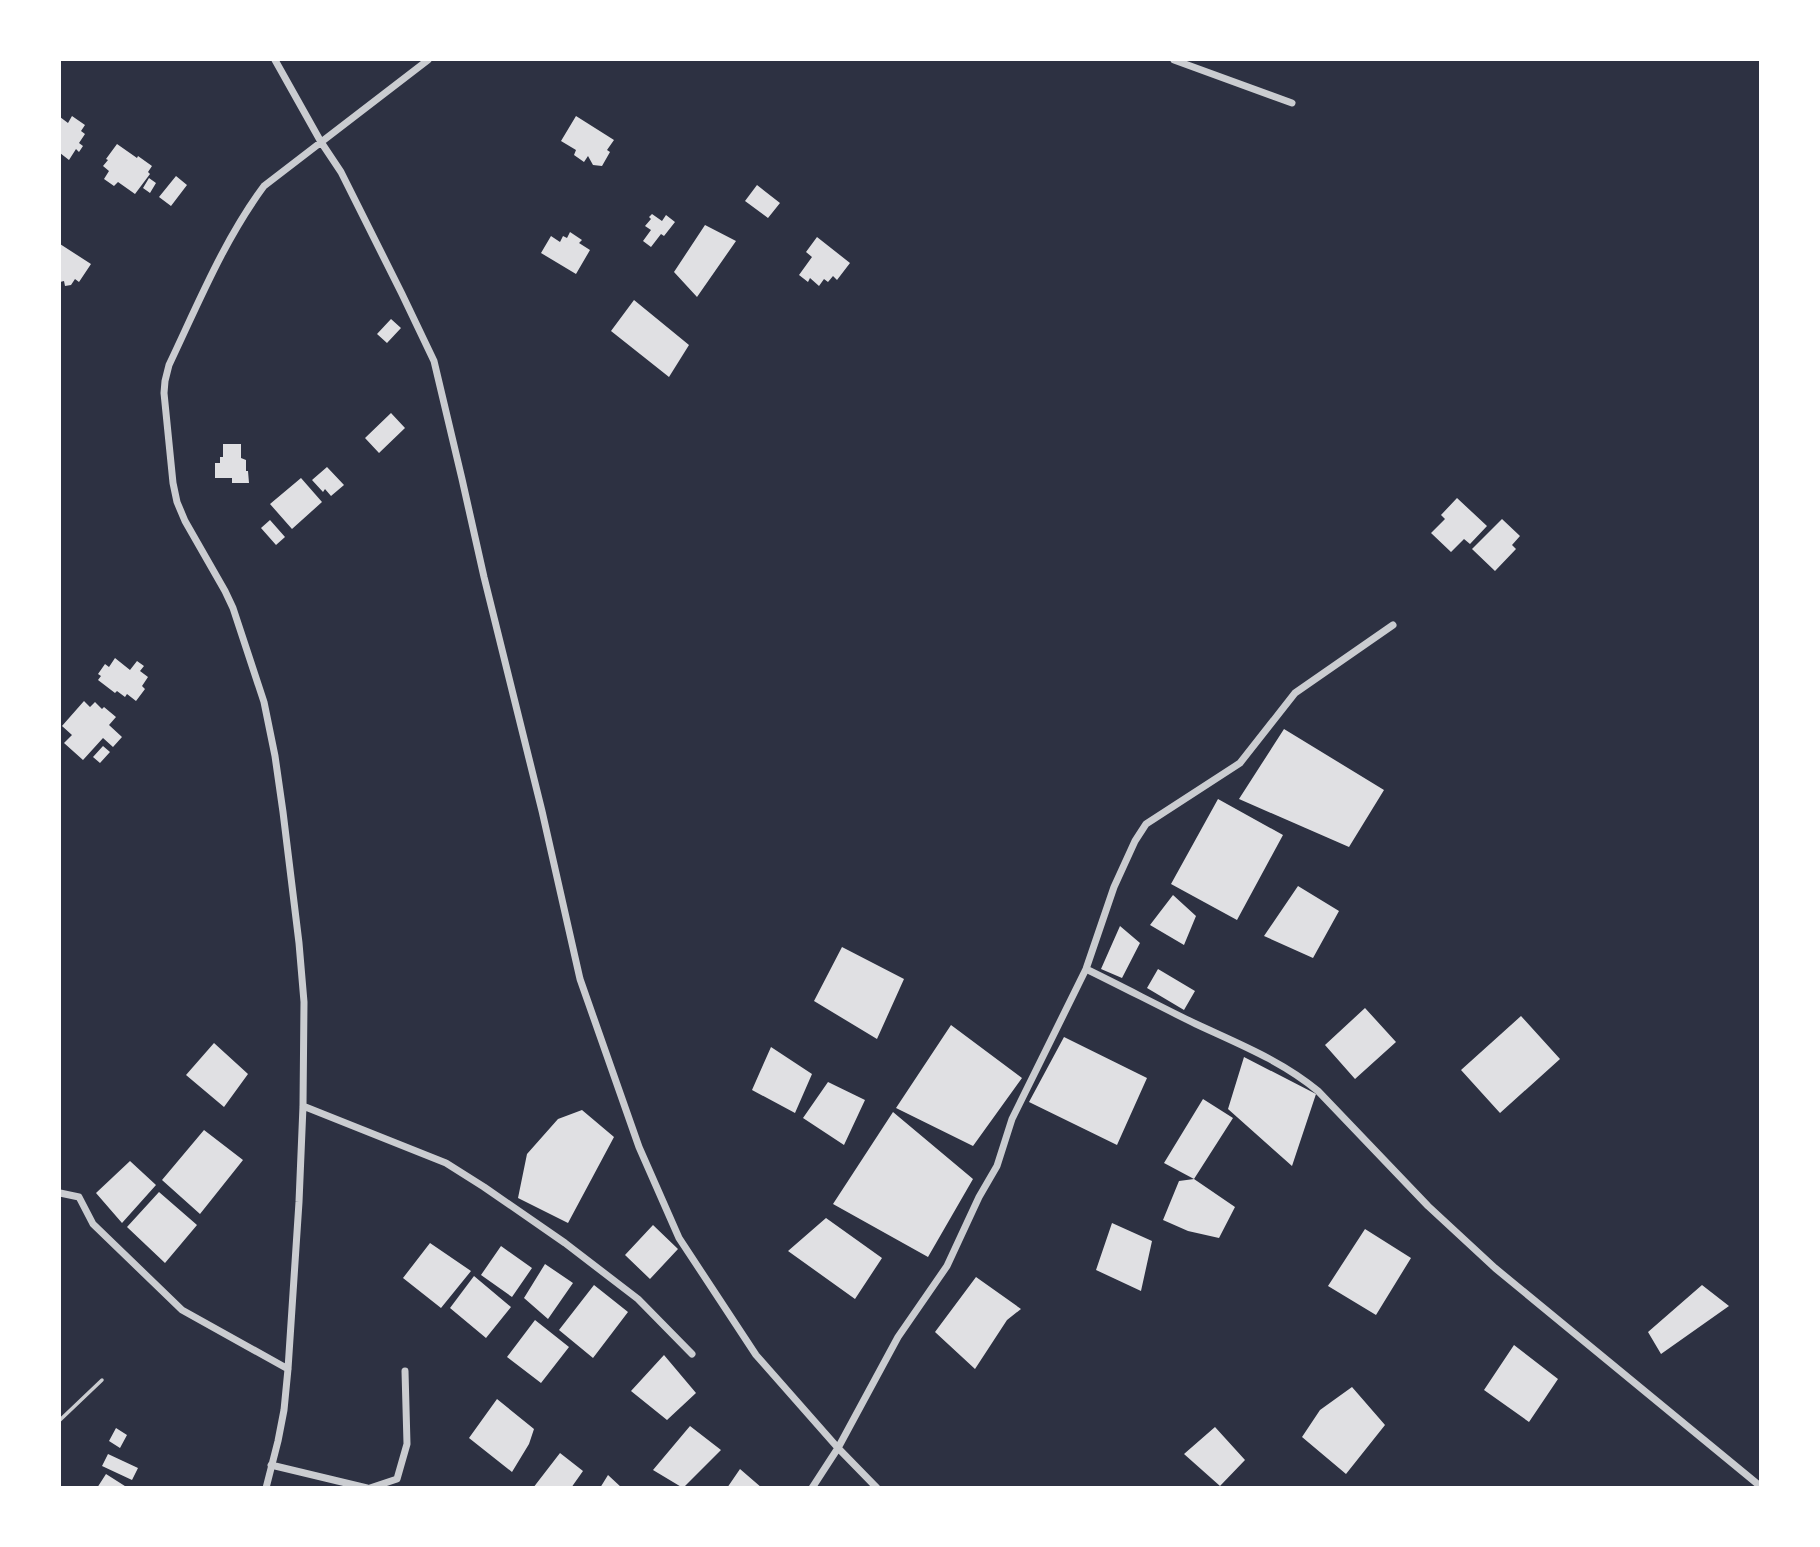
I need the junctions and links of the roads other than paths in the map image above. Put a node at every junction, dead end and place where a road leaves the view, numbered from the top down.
1 (275, 60) edge
2 (428, 60) edge
3 (1174, 60) edge
4 (1292, 103) dead end
5 (321, 142) junction
6 (1393, 625) dead end
7 (1086, 969) junction
8 (303, 1106) junction
9 (60, 1193) edge
10 (692, 1354) dead end
11 (288, 1369) junction
12 (405, 1371) dead end
13 (102, 1380) dead end
14 (60, 1420) edge
15 (838, 1448) junction
16 (271, 1465) junction
17 (1760, 1486) edge
18 (266, 1488) edge
19 (369, 1488) edge
20 (812, 1488) edge
21 (877, 1488) edge

1 - 5 street
2 - 5 street
3 - 4 street
5 - 8 street
5 - 15 street
6 - 7 street
7 - 15 street
7 - 17 street
8 - 10 street
8 - 11 street
9 - 11 street
11 - 16 street
12 - 19 street
13 - 14 lane
15 - 20 street
15 - 21 street
16 - 18 street
16 - 19 street

